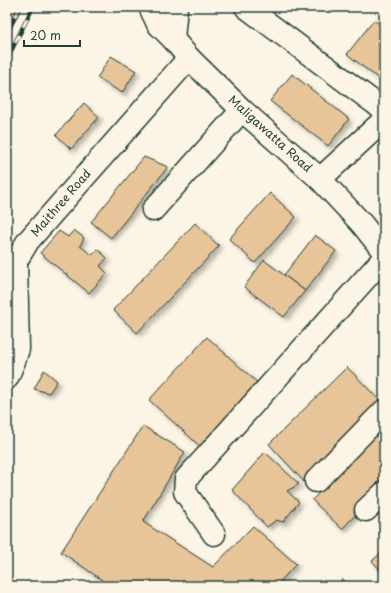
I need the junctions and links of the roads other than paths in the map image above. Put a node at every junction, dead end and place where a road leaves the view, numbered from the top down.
1 (150, 7) edge
2 (246, 7) edge
3 (174, 8) edge
4 (173, 39) junction
5 (189, 58) junction
6 (242, 110) junction
7 (384, 110) edge
8 (384, 120) edge
9 (320, 179) junction
10 (154, 210) dead end
11 (384, 252) edge
12 (384, 258) edge
13 (7, 378) edge
14 (384, 411) edge
15 (316, 481) dead end
16 (384, 493) edge
17 (366, 510) dead end
18 (214, 534) dead end

1 - 4 street, Maligawatta Road
2 - 7 street
3 - 4 street
4 - 5 street, Maligawatta Road
5 - 6 street, Maligawatta Road
5 - 13 street, Maithree Road
6 - 9 street, Maligawatta Road
6 - 10 street
8 - 9 street
9 - 11 street, Maligawatta Road
12 - 18 street
14 - 15 street
16 - 17 street

